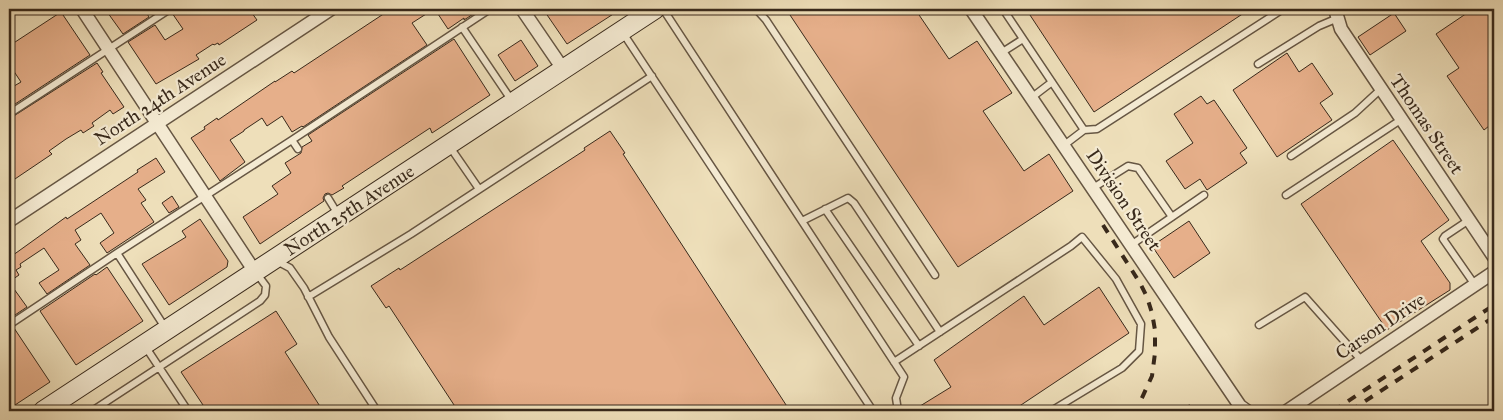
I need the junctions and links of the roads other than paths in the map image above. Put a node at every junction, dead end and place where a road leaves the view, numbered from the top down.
1 (82, 9) edge
2 (170, 9) edge
3 (331, 9) edge
4 (490, 9) edge
5 (522, 9) edge
6 (655, 9) edge
7 (663, 9) edge
8 (756, 9) edge
9 (971, 9) edge
10 (1003, 9) edge
11 (1283, 9) edge
12 (1336, 13) edge
13 (462, 27) junction
14 (622, 31) junction
15 (1023, 39) junction
16 (109, 49) junction
17 (1001, 53) junction
18 (1258, 64) dead end
19 (563, 70) junction
20 (652, 76) junction
21 (1052, 82) junction
22 (1381, 89) junction
23 (1031, 98) junction
24 (513, 102) junction
25 (9, 114) edge
26 (1402, 119) junction
27 (157, 123) junction
28 (1084, 130) junction
29 (292, 140) junction
30 (448, 145) junction
31 (1063, 146) junction
32 (298, 149) dead end
33 (1292, 156) dead end
34 (1093, 188) junction
35 (479, 189) junction
36 (1286, 194) dead end
37 (1204, 195) dead end
38 (206, 197) junction
39 (328, 198) dead end
40 (825, 210) junction
41 (339, 217) junction
42 (1172, 217) junction
43 (1469, 220) junction
44 (9, 221) edge
45 (802, 221) junction
46 (1131, 245) junction
47 (117, 254) junction
48 (1494, 257) edge
49 (274, 260) junction
50 (255, 272) junction
51 (1494, 272) edge
52 (935, 275) dead end
53 (1475, 285) junction
54 (308, 297) junction
55 (9, 325) edge
56 (1259, 325) dead end
57 (167, 330) junction
58 (940, 332) junction
59 (145, 344) junction
60 (919, 346) junction
61 (1362, 361) junction
62 (894, 362) junction
63 (159, 366) junction
64 (43, 411) edge
65 (92, 411) edge
66 (188, 411) edge
67 (377, 411) edge
68 (873, 411) edge
69 (898, 411) edge
70 (1051, 411) edge
71 (1247, 411) edge
72 (1286, 411) edge

1 - 16 street
2 - 16 lane
3 - 27 street, North 24th Avenue
4 - 13 lane
5 - 19 street
6 - 14 main road, North 25th Avenue
7 - 45 lane
8 - 52 lane
9 - 17 street, Division Street
10 - 15 lane
11 - 28 lane
12 - 18 lane
12 - 22 street, Thomas Street
13 - 24 lane
13 - 29 lane
14 - 19 main road, North 25th Avenue
14 - 20 lane
15 - 17 lane
15 - 21 lane
16 - 25 lane
16 - 27 street
17 - 23 street, Division Street
19 - 24 main road, North 25th Avenue
20 - 35 lane
20 - 68 lane
21 - 23 lane
21 - 28 lane
22 - 26 street, Thomas Street
22 - 33 lane
23 - 31 street, Division Street
24 - 30 main road, North 25th Avenue
26 - 36 lane
26 - 43 street, Thomas Street
27 - 38 street
27 - 44 street, North 24th Avenue
28 - 31 lane
29 - 32 lane
29 - 38 lane
30 - 35 lane
30 - 41 main road, North 25th Avenue
31 - 34 street, Division Street
34 - 42 lane
34 - 46 street, Division Street
35 - 54 lane
37 - 42 lane
38 - 47 lane
38 - 50 street
39 - 41 lane
40 - 45 lane
40 - 58 lane
40 - 60 lane
41 - 49 main road, North 25th Avenue
42 - 46 lane
43 - 48 street, Thomas Street
43 - 53 lane
45 - 62 lane
46 - 71 street, Division Street
47 - 55 lane
47 - 57 lane
49 - 50 main road, North 25th Avenue
49 - 54 lane
50 - 57 main road, North 25th Avenue
50 - 63 lane
51 - 53 street, Carson Drive
53 - 61 street, Carson Drive
54 - 67 lane
56 - 61 lane
57 - 59 main road, North 25th Avenue
58 - 60 lane
58 - 70 lane
59 - 63 lane
59 - 64 main road, North 25th Avenue
60 - 62 lane
61 - 72 street, Carson Drive
62 - 69 lane
63 - 65 lane
63 - 66 lane

